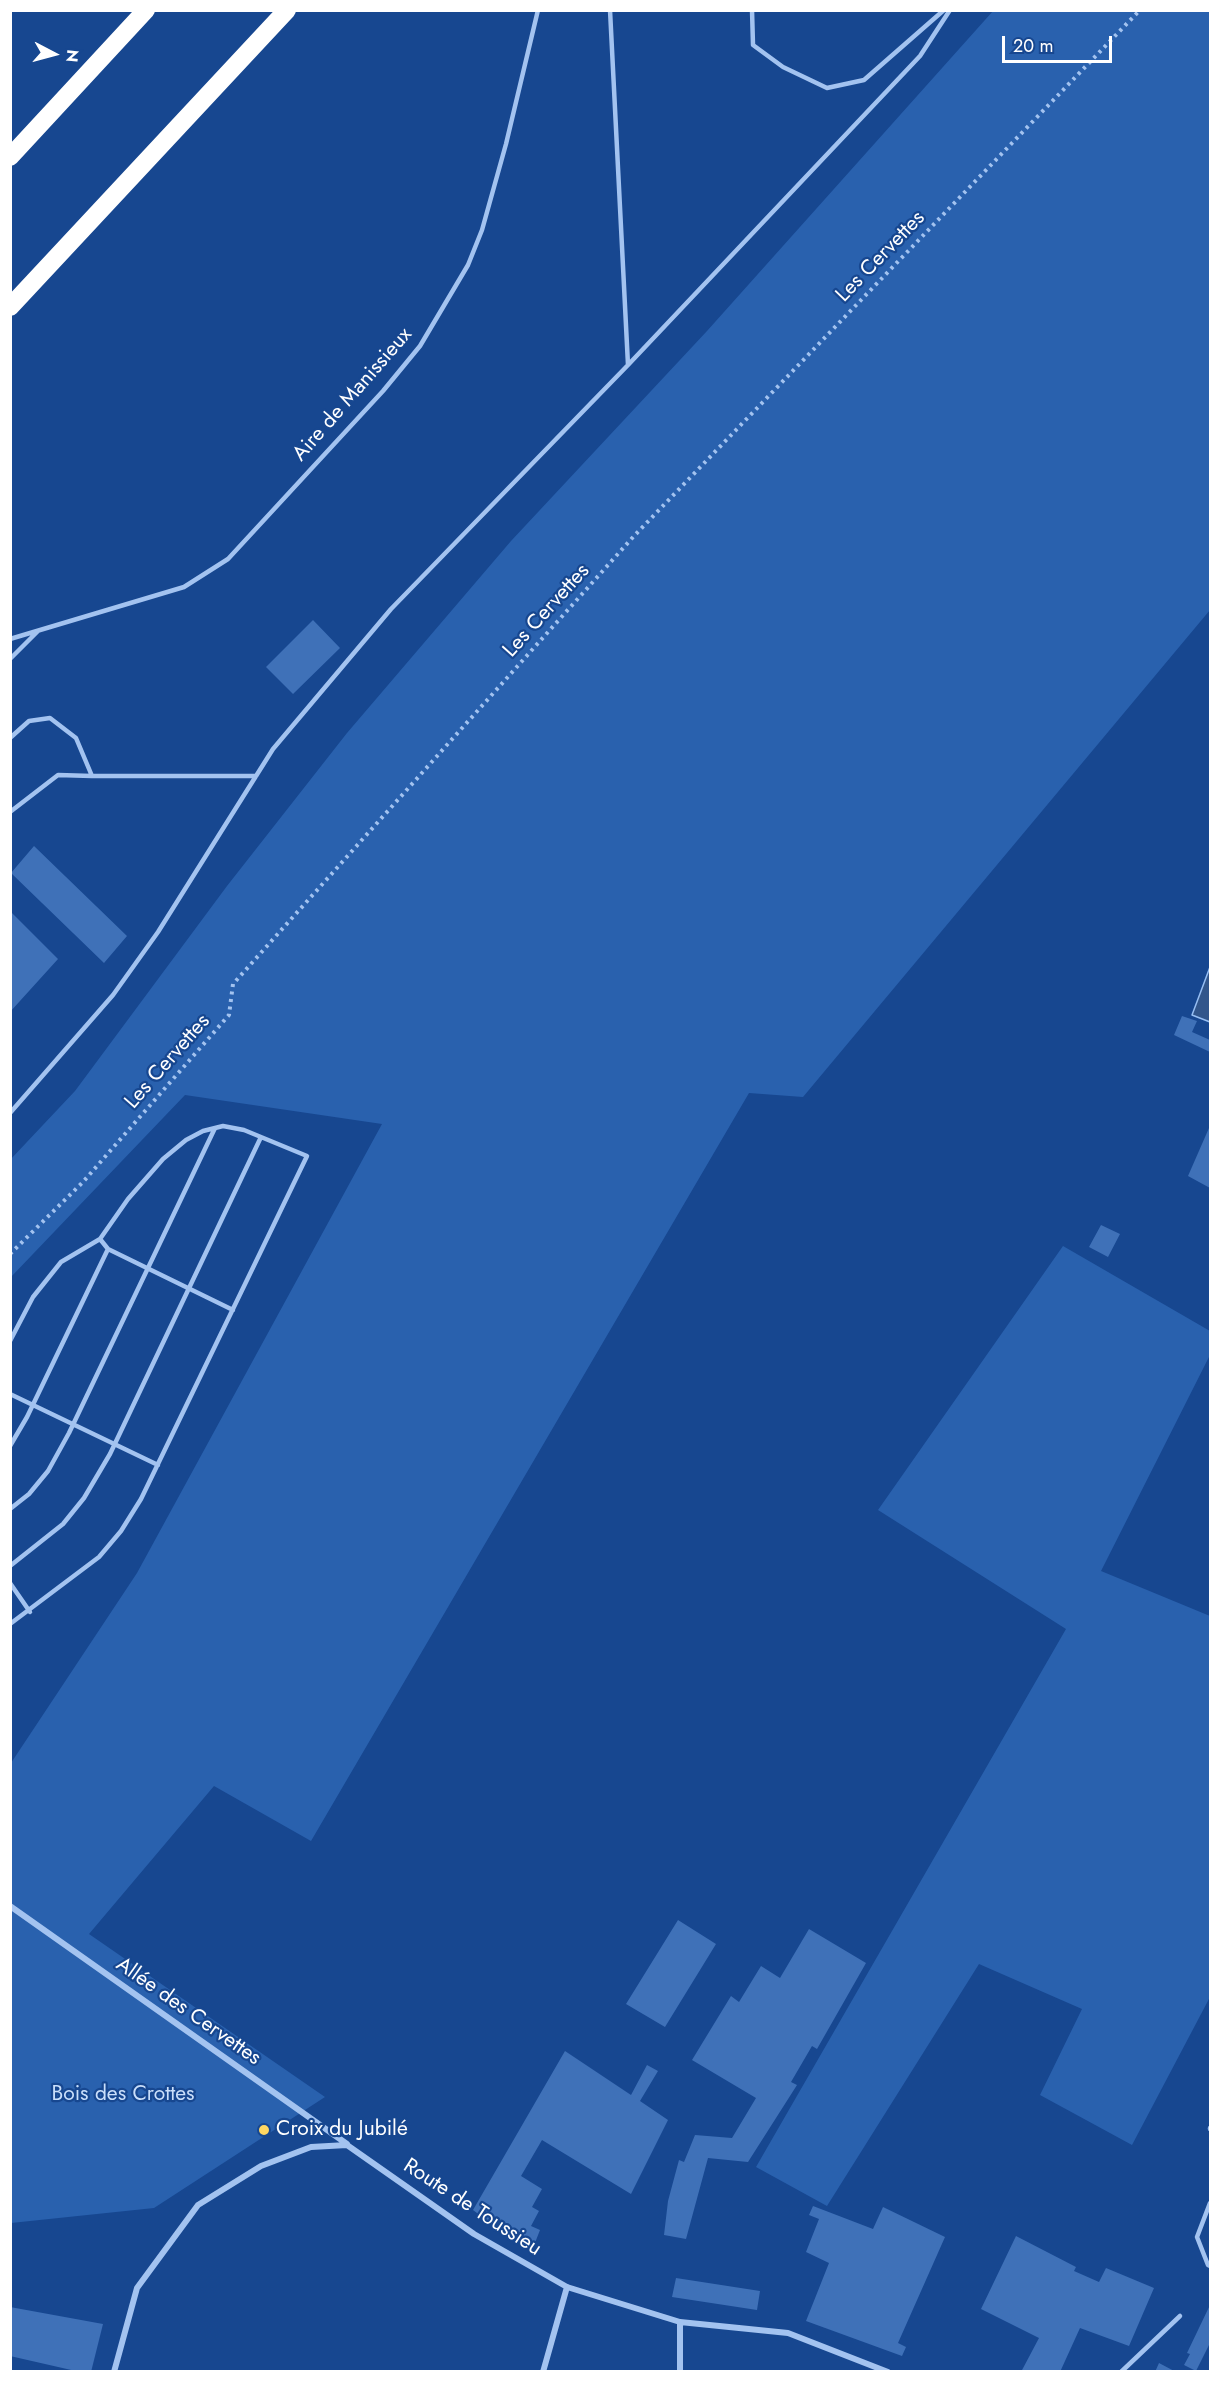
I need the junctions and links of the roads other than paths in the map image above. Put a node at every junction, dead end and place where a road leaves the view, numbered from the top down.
1 (146, 10) edge
2 (287, 10) edge
3 (538, 10) edge
4 (610, 10) edge
5 (752, 10) edge
6 (944, 10) edge
7 (950, 10) edge
8 (10, 157) edge
9 (10, 307) edge
10 (628, 365) junction
11 (39, 631) junction
12 (10, 639) edge
13 (10, 659) edge
14 (10, 738) edge
15 (92, 776) junction
16 (256, 776) junction
17 (10, 812) edge
18 (10, 1113) edge
19 (215, 1128) junction
20 (261, 1137) junction
21 (100, 1239) junction
22 (108, 1249) junction
23 (147, 1269) junction
24 (189, 1289) junction
25 (233, 1310) junction
26 (10, 1341) edge
27 (10, 1394) edge
28 (33, 1405) junction
29 (74, 1424) junction
30 (115, 1444) junction
31 (10, 1446) edge
32 (158, 1465) junction
33 (10, 1509) edge
34 (10, 1566) edge
35 (10, 1583) edge
36 (30, 1612) junction
37 (10, 1624) edge
38 (10, 1906) edge
39 (347, 2145) junction
40 (1210, 2203) edge
41 (1210, 2266) edge
42 (567, 2287) junction
43 (1180, 2316) dead end
44 (680, 2322) junction
45 (114, 2372) edge
46 (543, 2372) edge
47 (680, 2372) edge
48 (888, 2372) edge
49 (1120, 2372) edge

1 - 8 highway
2 - 9 highway
3 - 11 lane, Aire de Manissieux
4 - 10 lane
5 - 6 lane
7 - 10 lane
10 - 16 lane
11 - 12 lane, Aire de Manissieux
11 - 13 lane
14 - 15 lane
15 - 16 lane
15 - 17 lane
16 - 18 lane
19 - 20 lane
19 - 21 lane
19 - 23 lane
20 - 24 lane
20 - 25 lane
21 - 22 lane
21 - 26 lane
22 - 23 lane
22 - 28 lane
23 - 24 lane
23 - 29 lane
24 - 25 lane
24 - 30 lane
25 - 32 lane
27 - 28 lane
28 - 29 lane
28 - 31 lane
29 - 30 lane
29 - 33 lane
30 - 32 lane
30 - 34 lane
32 - 36 lane
35 - 36 lane
36 - 37 lane
38 - 39 street, Allée des Cervettes
39 - 42 street, Route de Toussieu
39 - 45 street
40 - 41 lane
42 - 44 street, Route de Toussieu
42 - 46 street
43 - 49 lane
44 - 47 street
44 - 48 street, Route de Toussieu

